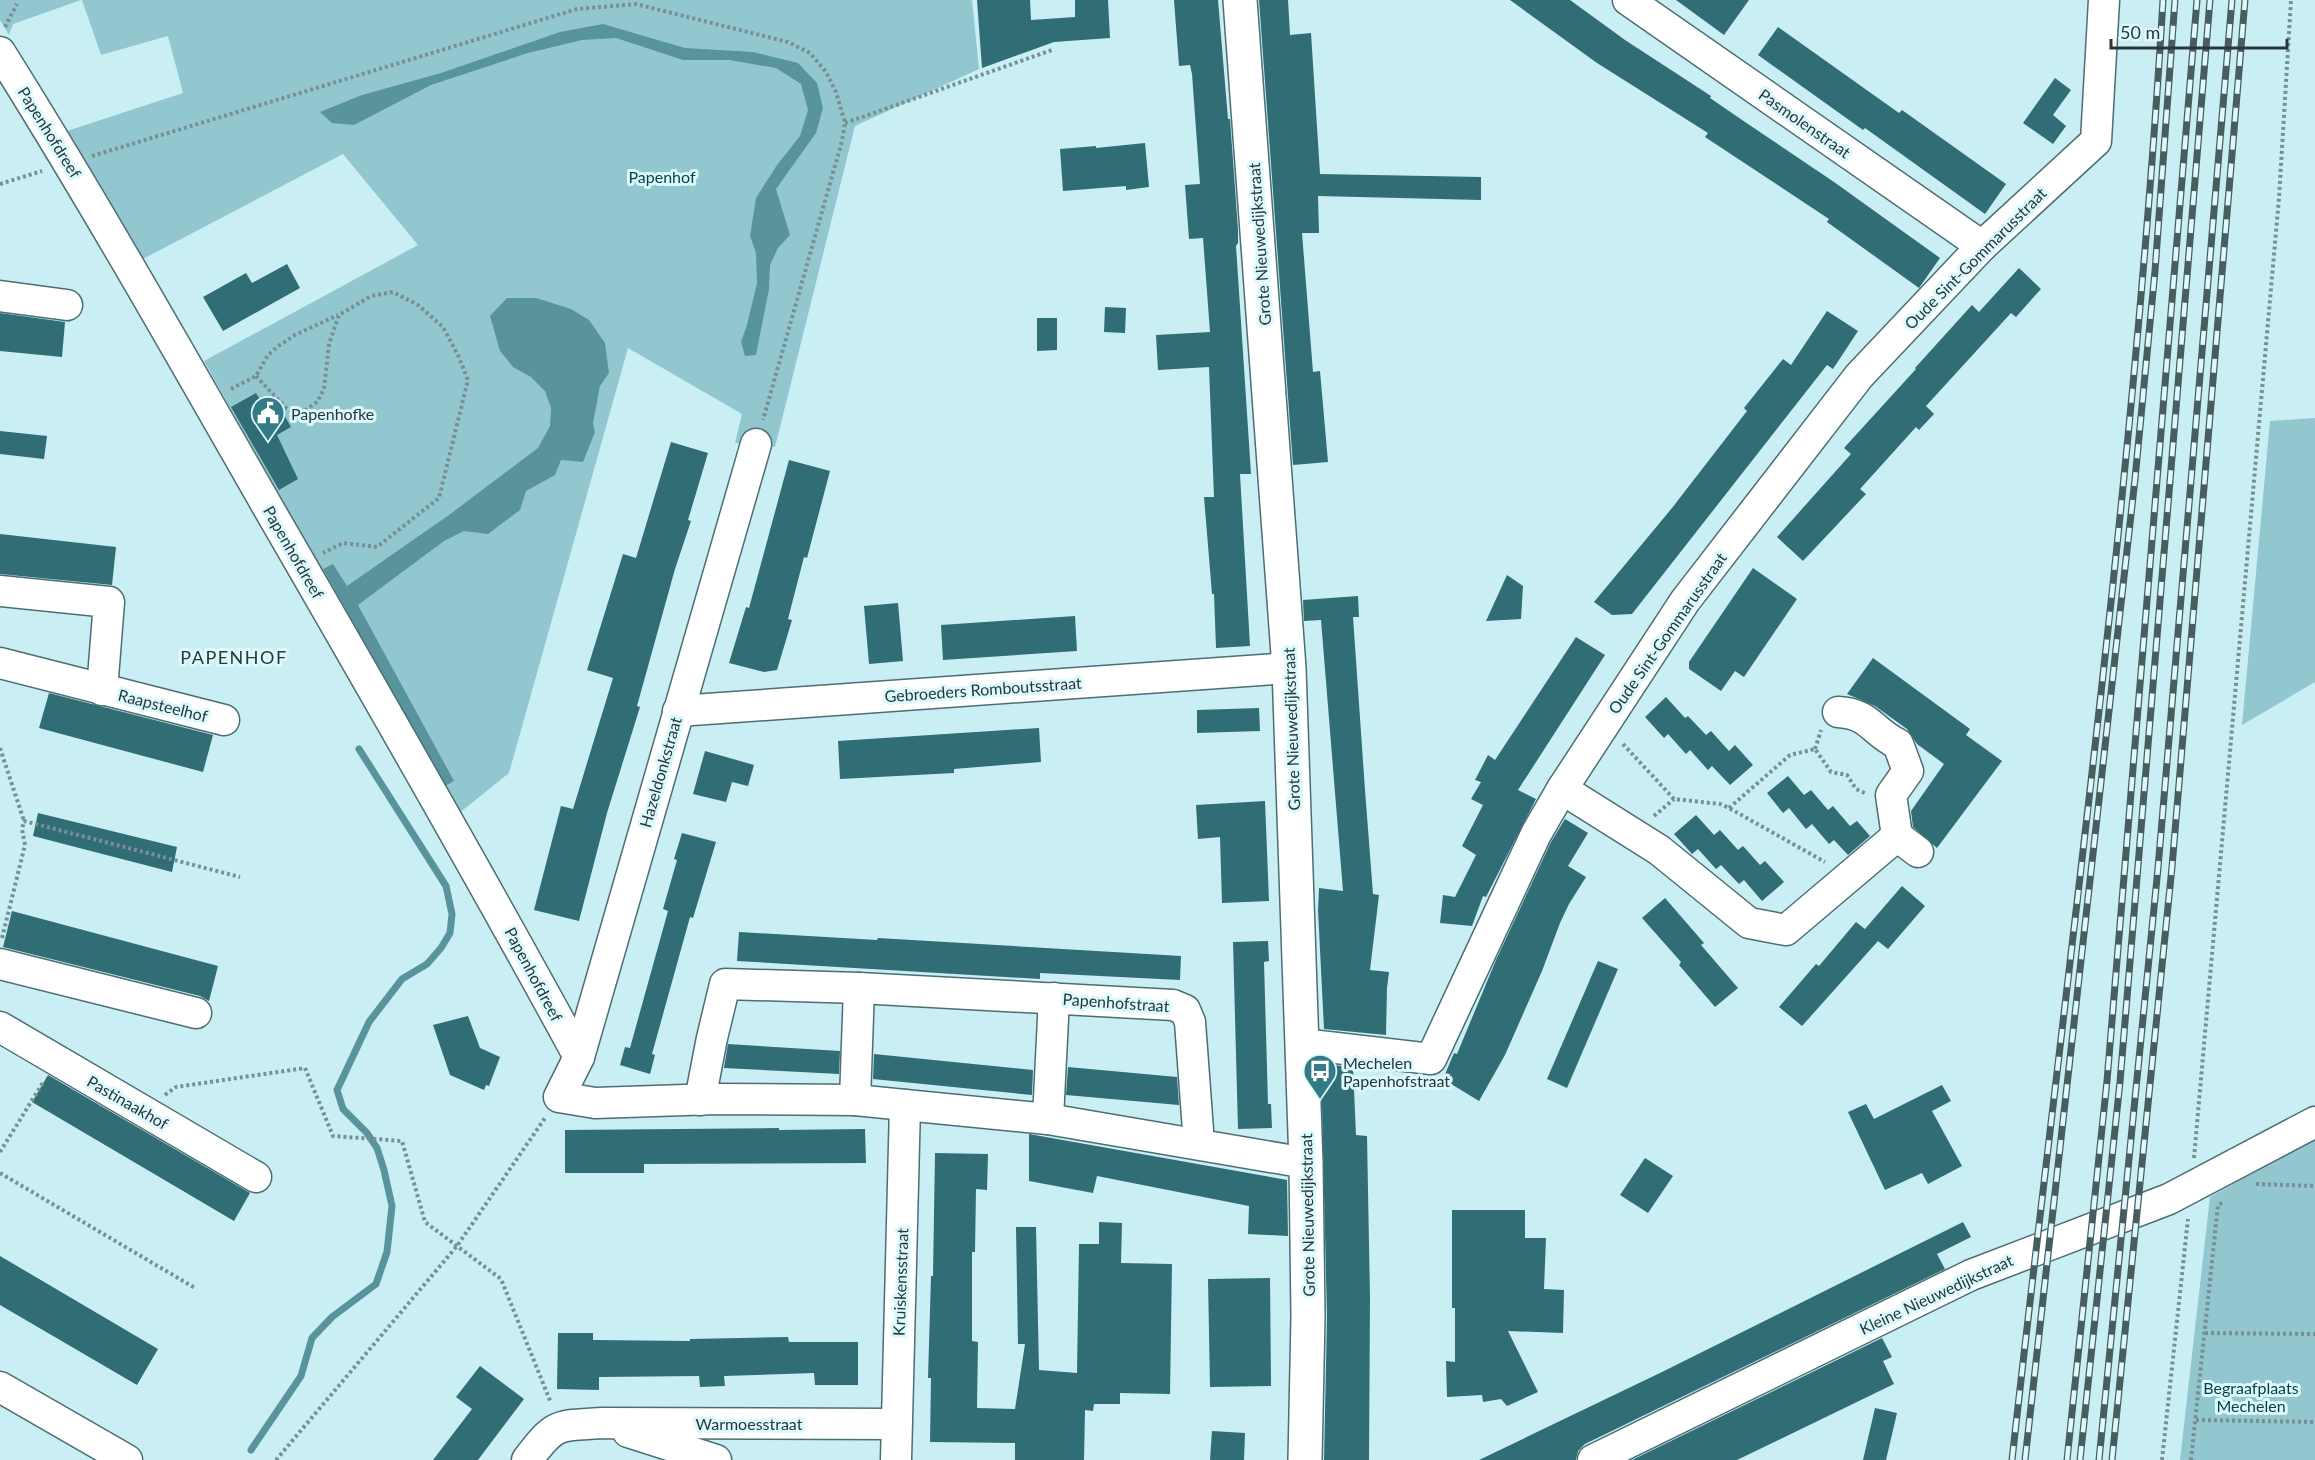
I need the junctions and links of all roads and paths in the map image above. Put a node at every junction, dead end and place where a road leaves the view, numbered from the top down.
1 (1240, 0) edge
2 (1628, 0) edge
3 (2104, 0) edge
4 (2292, 0) edge
5 (17, 4) dead end
6 (2, 40) edge
7 (1052, 50) dead end
8 (845, 123) junction
9 (70, 163) junction
10 (0, 184) edge
11 (1982, 246) junction
12 (0, 296) edge
13 (67, 304) dead end
14 (339, 315) junction
15 (256, 376) junction
16 (207, 402) junction
17 (756, 444) joint
18 (300, 563) junction
19 (0, 591) edge
20 (0, 663) edge
21 (1289, 668) junction
22 (102, 690) junction
23 (678, 711) junction
24 (1838, 712) dead end
25 (224, 720) dead end
26 (1604, 724) junction
27 (0, 748) edge
28 (1562, 789) junction
29 (1891, 795) junction
30 (1729, 808) junction
31 (24, 821) junction
32 (240, 876) dead end
33 (1849, 876) junction
34 (0, 948) edge
35 (0, 964) edge
36 (860, 988) junction
37 (1054, 998) junction
38 (196, 1013) dead end
39 (0, 1027) edge
40 (1302, 1044) junction
41 (579, 1057) junction
42 (56, 1062) junction
43 (559, 1097) junction
44 (700, 1100) junction
45 (855, 1100) junction
46 (905, 1104) junction
47 (145, 1111) junction
48 (1048, 1119) junction
49 (2315, 1122) edge
50 (1199, 1144) junction
51 (0, 1152) edge
52 (1306, 1163) junction
53 (0, 1173) edge
54 (256, 1177) dead end
55 (2266, 1179) dead end
56 (2256, 1184) junction
57 (2191, 1186) junction
58 (2315, 1186) edge
59 (2247, 1190) dead end
60 (2228, 1200) dead end
61 (457, 1246) junction
62 (195, 1288) dead end
63 (2205, 1333) junction
64 (2315, 1334) edge
65 (0, 1387) edge
66 (2196, 1420) junction
67 (2315, 1422) edge
68 (603, 1423) junction
69 (896, 1424) junction
70 (560, 1426) junction
71 (127, 1460) edge
72 (276, 1460) edge
73 (527, 1460) edge
74 (716, 1460) edge
75 (896, 1460) edge
76 (1305, 1460) edge
77 (1593, 1460) edge
78 (2162, 1460) edge
79 (2191, 1460) edge

1 - 21 main road, Grote Nieuwedijkstraat
2 - 11 street, Pasmolenstraat
3 - 11 street, Oude Sint-Gommarusstraat
4 - 57 path
5 - 6 path
6 - 9 street, Papenhofdreef
7 - 8 path
8 - 9 path
8 - 17 path
9 - 10 path
9 - 16 street, Papenhofdreef
11 - 26 street, Oude Sint-Gommarusstraat
12 - 13 street
14 - 15 path
14 - 15 path
14 - 18 path
15 - 16 path
16 - 18 street, Papenhofdreef
17 - 23 street, Hazeldonkstraat
18 - 41 street, Papenhofdreef
19 - 22 street, Raapsteelhof
20 - 22 street, Raapsteelhof
21 - 23 street, Gebroeders Romboutsstraat
21 - 40 main road, Grote Nieuwedijkstraat
22 - 25 street, Raapsteelhof
23 - 41 street, Hazeldonkstraat
24 - 29 street
26 - 28 street, Oude Sint-Gommarusstraat
26 - 30 path
27 - 31 path
28 - 33 street
28 - 40 street, Oude Sint-Gommarusstraat
29 - 30 path
29 - 33 street
30 - 33 path
31 - 32 path
31 - 34 path
35 - 38 street
36 - 37 street, Papenhofstraat
36 - 44 street, Papenhofstraat
36 - 45 street
37 - 48 street, Papenhofstraat
37 - 50 street, Papenhofstraat
39 - 42 street, Pastinaakhof
40 - 52 main road, Grote Nieuwedijkstraat
41 - 43 street, Hazeldonkstraat
42 - 47 street, Pastinaakhof
42 - 51 path
43 - 44 street
43 - 61 path
44 - 45 street
45 - 46 street
46 - 48 street
46 - 69 street, Kruiskensstraat
47 - 54 street, Pastinaakhof
47 - 61 path
48 - 50 street
49 - 57 street, Kleine Nieuwedijkstraat
50 - 52 street
52 - 76 main road, Grote Nieuwedijkstraat
53 - 62 path
55 - 56 path
56 - 58 path
56 - 59 path
57 - 77 street, Kleine Nieuwedijkstraat
57 - 78 path
60 - 63 path
61 - 70 path
61 - 72 path
63 - 64 path
63 - 66 path
65 - 71 street
66 - 67 path
66 - 79 path
68 - 69 street, Warmoesstraat
68 - 70 street, Warmoesstraat
68 - 74 street, Warmoesstraat
69 - 75 street, Kruiskensstraat
70 - 73 street

